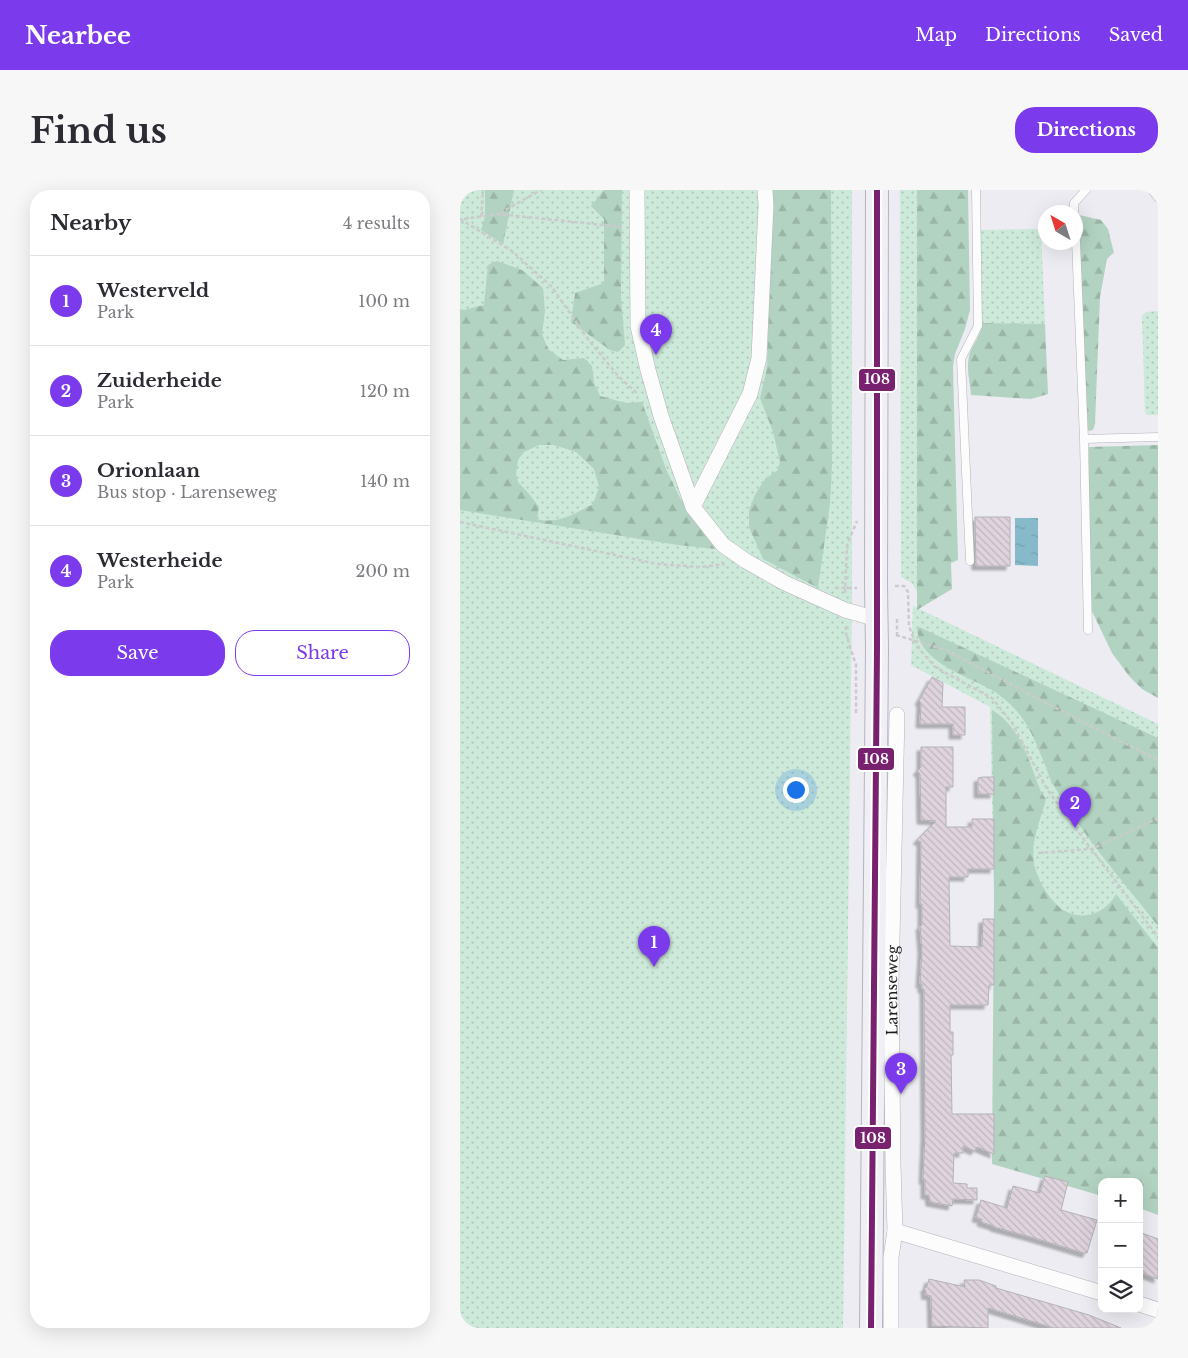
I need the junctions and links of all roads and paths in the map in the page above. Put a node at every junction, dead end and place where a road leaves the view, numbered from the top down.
1 (483, 190) edge
2 (541, 190) edge
3 (637, 190) edge
4 (765, 190) edge
5 (877, 190) edge
6 (976, 190) edge
7 (1086, 190) edge
8 (1152, 190) edge
9 (1158, 198) edge
10 (1074, 205) edge
11 (498, 214) junction
12 (481, 217) junction
13 (461, 219) edge
14 (637, 228) junction
15 (1076, 250) edge
16 (659, 409) junction
17 (1158, 437) edge
18 (1084, 439) junction
19 (693, 507) junction
20 (460, 522) edge
21 (746, 561) junction
22 (970, 561) dead end
23 (896, 586) dead end
24 (877, 618) junction
25 (1088, 630) dead end
26 (897, 635) dead end
27 (914, 640) junction
28 (897, 715) dead end
29 (1158, 760) edge
30 (1158, 818) edge
31 (1092, 850) junction
32 (1038, 853) dead end
33 (1158, 937) edge
34 (895, 1231) junction
35 (1098, 1292) edge
36 (1143, 1305) edge
37 (1158, 1310) edge
38 (872, 1328) edge
39 (891, 1328) edge

1 - 12 path
2 - 11 path
3 - 14 street
4 - 19 street
5 - 24 main road, Larenseweg
6 - 22 lane
7 - 10 lane
8 - 9 lane
11 - 12 path
11 - 14 path
12 - 13 path
13 - 16 path
14 - 16 street
15 - 18 lane
16 - 19 street
17 - 18 lane
18 - 25 lane
19 - 21 street
20 - 21 path
21 - 24 street
23 - 27 path
24 - 38 main road, Larenseweg
26 - 27 path
27 - 29 path
27 - 31 path
28 - 34 street, Larenseweg
30 - 31 path
31 - 32 path
31 - 33 path
34 - 35 street
34 - 39 street, Larenseweg
36 - 37 street

